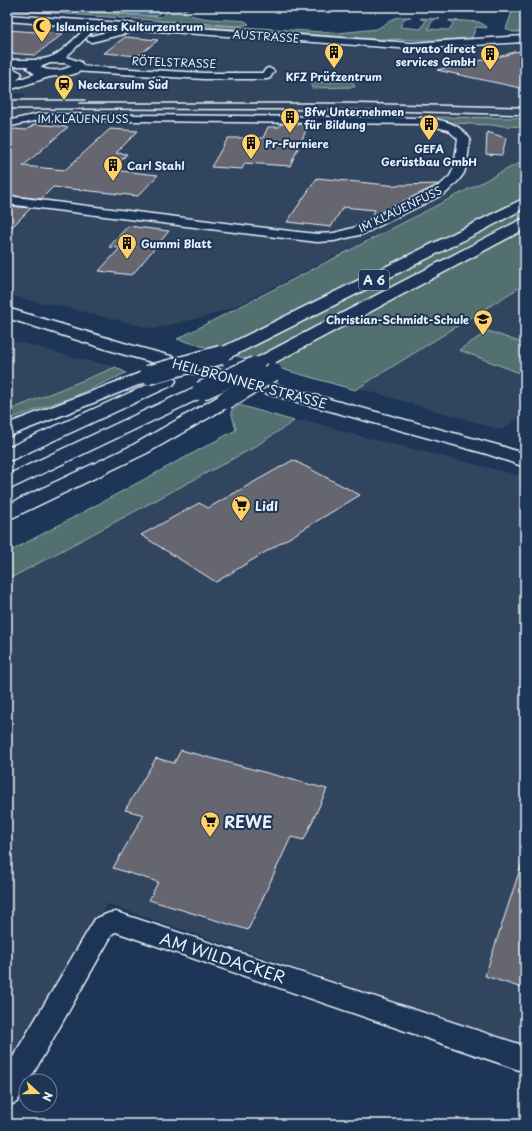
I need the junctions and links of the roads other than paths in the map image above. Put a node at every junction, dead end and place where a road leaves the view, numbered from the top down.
1 (7, 18) edge
2 (96, 24) junction
3 (108, 24) junction
4 (192, 30) junction
5 (525, 38) edge
6 (92, 40) junction
7 (55, 60) junction
8 (7, 63) edge
9 (74, 65) junction
10 (36, 67) junction
11 (7, 68) edge
12 (269, 71) dead end
13 (49, 73) junction
14 (7, 83) edge
15 (7, 87) edge
16 (7, 124) edge
17 (7, 200) edge
18 (525, 202) edge
19 (525, 223) edge
20 (385, 298) junction
21 (7, 313) edge
22 (221, 355) junction
23 (7, 431) edge
24 (494, 450) junction
25 (7, 455) edge
26 (525, 456) edge
27 (525, 461) edge
28 (7, 483) edge
29 (7, 513) edge
30 (525, 1059) edge
31 (7, 1093) edge

1 - 2 main road, AUSTRASSE
2 - 3 main road, AUSTRASSE
2 - 7 main road
3 - 4 main road, AUSTRASSE
3 - 6 main road
4 - 5 main road, AUSTRASSE
4 - 6 main road
6 - 9 main road
7 - 9 main road
7 - 10 main road
8 - 10 street
9 - 12 street, RÖTELSTRASSE
9 - 13 main road
10 - 11 street
10 - 13 main road
10 - 14 main road
11 - 14 main road
13 - 15 main road
16 - 17 street, IM KLAUENFUSS
18 - 22 main road, A 6
19 - 20 main road, A 6
20 - 28 main road, A 6, bridge
20 - 29 main road, bridge
21 - 24 main road, HEILBRONNER STRASSE
22 - 23 main road, bridge
22 - 25 main road, A 6, bridge
24 - 26 main road, HEILBRONNER STRASSE
24 - 27 main road, HEILBRONNER STRASSE
30 - 31 street, AM WILDACKER

